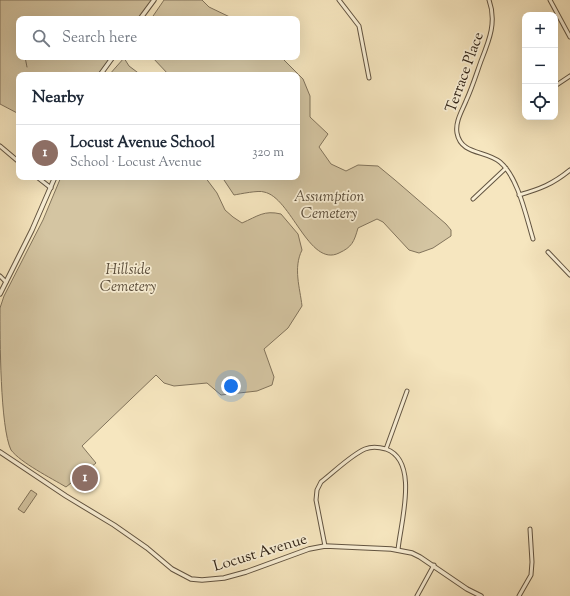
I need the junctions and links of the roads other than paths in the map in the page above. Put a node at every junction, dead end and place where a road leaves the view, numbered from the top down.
1 (154, 0) edge
2 (339, 0) edge
3 (489, 0) edge
4 (550, 0) edge
5 (142, 16) edge
6 (570, 37) edge
7 (111, 60) edge
8 (102, 72) edge
9 (570, 76) edge
10 (369, 78) dead end
11 (558, 84) edge
12 (0, 146) edge
13 (16, 159) edge
14 (506, 168) junction
15 (570, 170) edge
16 (40, 180) edge
17 (54, 180) edge
18 (51, 189) junction
19 (519, 195) junction
20 (473, 199) dead end
21 (534, 239) dead end
22 (548, 252) dead end
23 (570, 275) edge
24 (0, 276) edge
25 (6, 282) junction
26 (0, 294) edge
27 (406, 391) dead end
28 (386, 449) junction
29 (0, 452) edge
30 (530, 529) dead end
31 (325, 546) junction
32 (398, 550) junction
33 (434, 565) junction
34 (417, 596) edge
35 (481, 596) edge
36 (519, 596) edge

1 - 5 street
2 - 10 street
3 - 14 street, Terrace Place
4 - 6 street
7 - 8 street
9 - 11 street
12 - 13 street
14 - 19 street, Terrace Place
14 - 20 street
15 - 19 street
16 - 18 street
17 - 18 street
18 - 25 street
19 - 21 street, Terrace Place
22 - 23 street
24 - 25 street
25 - 26 street
27 - 28 street
28 - 31 street
28 - 32 street
29 - 31 street, Locust Avenue
30 - 36 street
31 - 32 street, Locust Avenue
32 - 33 street, Locust Avenue
33 - 34 street
33 - 35 street, Locust Avenue

